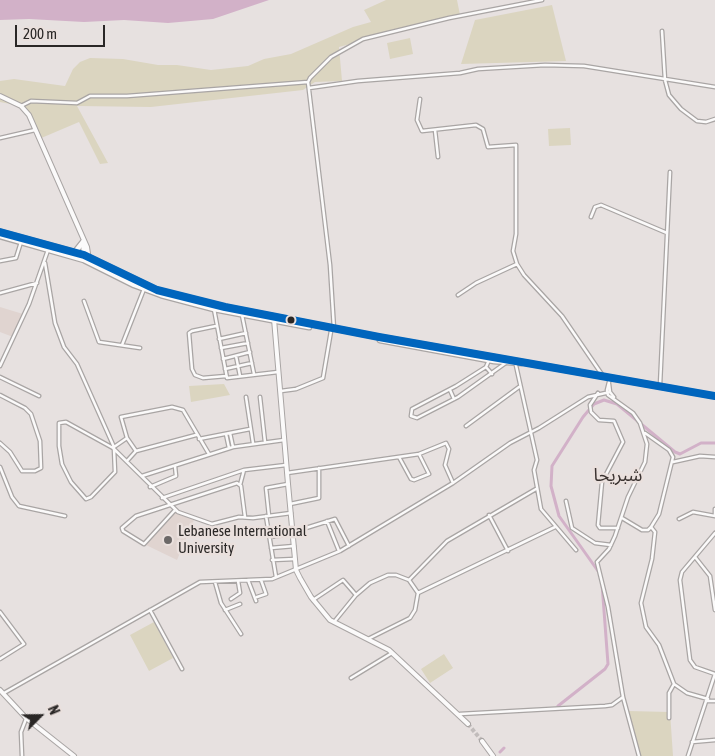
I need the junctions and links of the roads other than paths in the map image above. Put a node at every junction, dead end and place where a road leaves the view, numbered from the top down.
1 (542, 0) edge
2 (662, 31) dead end
3 (664, 78) junction
4 (308, 82) junction
5 (715, 87) edge
6 (310, 88) junction
7 (0, 96) edge
8 (420, 99) dead end
9 (21, 106) junction
10 (715, 119) edge
11 (35, 130) junction
12 (434, 130) junction
13 (0, 138) edge
14 (438, 157) dead end
15 (670, 172) dead end
16 (591, 217) dead end
17 (667, 233) junction
18 (0, 234) edge
19 (83, 241) junction
20 (21, 242) junction
21 (49, 249) junction
22 (74, 252) junction
23 (87, 258) junction
24 (0, 261) edge
25 (45, 263) junction
26 (517, 264) junction
27 (37, 283) junction
28 (144, 289) junction
29 (0, 293) edge
30 (458, 295) dead end
31 (84, 301) dead end
32 (214, 309) junction
33 (242, 316) junction
34 (274, 320) junction
35 (216, 326) junction
36 (332, 330) junction
37 (246, 333) junction
38 (219, 339) junction
39 (248, 343) junction
40 (122, 345) junction
41 (140, 348) dead end
42 (221, 348) junction
43 (250, 352) junction
44 (236, 356) junction
45 (223, 359) junction
46 (493, 359) junction
47 (515, 361) junction
48 (508, 362) junction
49 (252, 363) junction
50 (0, 366) edge
51 (238, 366) junction
52 (486, 367) junction
53 (225, 369) junction
54 (278, 372) junction
55 (254, 374) junction
56 (492, 374) junction
57 (226, 376) junction
58 (240, 376) junction
59 (0, 377) edge
60 (603, 377) junction
61 (610, 381) junction
62 (520, 387) junction
63 (660, 387) junction
64 (450, 390) junction
65 (280, 391) junction
66 (608, 392) junction
67 (598, 393) junction
68 (0, 394) edge
69 (39, 396) dead end
70 (715, 396) edge
71 (246, 397) dead end
72 (260, 397) dead end
73 (454, 399) junction
74 (466, 426) dead end
75 (250, 429) junction
76 (643, 432) junction
77 (228, 433) junction
78 (530, 433) junction
79 (196, 435) junction
80 (127, 438) junction
81 (199, 439) junction
82 (284, 440) junction
83 (265, 442) junction
84 (0, 443) edge
85 (253, 443) junction
86 (231, 447) junction
87 (114, 448) junction
88 (136, 451) junction
89 (208, 454) junction
90 (419, 454) junction
91 (399, 457) junction
92 (715, 457) edge
93 (127, 461) junction
94 (673, 462) junction
95 (286, 465) junction
96 (174, 466) junction
97 (0, 467) edge
98 (318, 468) junction
99 (244, 470) junction
100 (287, 473) junction
101 (142, 476) junction
102 (454, 483) junction
103 (288, 484) junction
104 (240, 485) junction
105 (150, 487) junction
106 (536, 489) junction
107 (162, 498) junction
108 (566, 501) dead end
109 (290, 504) junction
110 (171, 505) junction
111 (715, 509) edge
112 (175, 510) junction
113 (291, 513) junction
114 (490, 515) junction
115 (65, 516) dead end
116 (245, 516) junction
117 (267, 516) junction
118 (715, 516) edge
119 (622, 518) junction
120 (679, 519) dead end
121 (327, 521) junction
122 (651, 527) junction
123 (554, 528) junction
124 (618, 528) junction
125 (293, 533) junction
126 (715, 533) edge
127 (269, 537) junction
128 (611, 545) junction
129 (294, 546) junction
130 (349, 546) junction
131 (271, 548) junction
132 (576, 550) dead end
133 (339, 551) junction
134 (508, 551) junction
135 (695, 556) junction
136 (272, 560) junction
137 (295, 560) junction
138 (296, 570) junction
139 (715, 574) edge
140 (710, 576) junction
141 (276, 577) junction
142 (248, 580) junction
143 (261, 580) junction
144 (409, 580) junction
145 (238, 581) junction
146 (216, 582) junction
147 (418, 593) junction
148 (356, 595) junction
149 (231, 598) dead end
150 (313, 600) junction
151 (240, 604) dead end
152 (150, 610) junction
153 (225, 610) junction
154 (715, 610) edge
155 (0, 612) edge
156 (334, 623) junction
157 (240, 634) dead end
158 (366, 639) junction
159 (392, 653) junction
160 (0, 659) edge
161 (182, 668) dead end
162 (715, 674) edge
163 (351, 678) dead end
164 (674, 684) junction
165 (2, 692) edge
166 (623, 697) junction
167 (708, 700) junction
168 (715, 701) edge
169 (460, 714) junction
170 (26, 718) junction
171 (669, 718) dead end
172 (468, 724) tunnel mouth
173 (715, 740) edge
174 (482, 742) tunnel mouth
175 (692, 742) junction
176 (22, 756) edge
177 (74, 756) edge
178 (493, 756) edge
179 (639, 756) edge
180 (688, 756) edge

1 - 4 street
2 - 3 street
3 - 5 street
3 - 6 street
3 - 10 street
4 - 6 street
4 - 9 street
6 - 36 street
7 - 9 main road
8 - 12 street
9 - 11 main road
11 - 13 street
11 - 19 main road
12 - 14 street
12 - 26 street
15 - 17 street
16 - 17 street
17 - 63 street
18 - 20 highway
18 - 22 highway
19 - 22 highway
19 - 23 main road
20 - 21 highway
20 - 24 street
21 - 23 highway
21 - 25 street
22 - 23 highway
23 - 28 highway
23 - 34 highway
25 - 27 street
25 - 87 street
26 - 30 street
26 - 60 street
27 - 29 street
27 - 50 street
28 - 32 highway
28 - 40 street
31 - 40 street
32 - 33 highway
32 - 35 street
33 - 34 highway
33 - 37 street
34 - 36 highway
34 - 54 main road
35 - 38 street
35 - 57 street
36 - 46 highway
36 - 65 street
37 - 38 street
37 - 39 street
38 - 42 street
39 - 42 street
39 - 43 street
40 - 41 street
42 - 45 street
43 - 44 street
43 - 49 street
44 - 45 street
44 - 51 street
45 - 53 street
46 - 47 highway
46 - 48 highway
46 - 52 street
47 - 48 highway
47 - 60 highway
47 - 62 street
48 - 56 street
49 - 51 street
49 - 55 street
51 - 53 street
51 - 58 street
52 - 56 street
52 - 64 street
53 - 57 street
54 - 55 street
54 - 65 main road
55 - 58 street
56 - 73 street
57 - 58 street
59 - 69 street
60 - 61 highway
61 - 63 highway
61 - 66 street
62 - 74 street
62 - 78 street
63 - 70 highway
64 - 73 street
64 - 73 street
65 - 82 main road
66 - 67 street
66 - 76 street
67 - 78 street
67 - 124 street
68 - 84 street
71 - 75 street
72 - 83 street
75 - 77 street
75 - 85 street
76 - 94 street
76 - 119 street
77 - 81 street
77 - 86 street
78 - 102 street
78 - 106 street
79 - 80 street
79 - 81 street
79 - 88 street
80 - 87 street
80 - 88 street
81 - 89 street
82 - 83 street
82 - 95 main road
83 - 85 street
85 - 86 street
86 - 89 street
87 - 87 street
87 - 93 street
88 - 93 street
89 - 96 street
90 - 91 street
90 - 91 street
90 - 102 street
91 - 98 street
92 - 94 street
93 - 101 street
94 - 122 street
95 - 99 street
95 - 100 main road
96 - 101 street
96 - 105 street
97 - 115 street
98 - 100 street
98 - 109 street
99 - 104 street
99 - 107 street
100 - 103 main road
101 - 105 street
102 - 130 street
103 - 109 main road
103 - 117 street
104 - 110 street
104 - 116 street
105 - 107 street
106 - 114 street
106 - 123 street
107 - 110 street
108 - 128 street
109 - 113 main road
110 - 112 street
110 - 112 street
111 - 118 street
112 - 116 street
113 - 117 street
113 - 125 main road
114 - 134 street
114 - 144 street
116 - 117 street
117 - 127 street
118 - 120 street
119 - 122 street
119 - 124 street
121 - 125 street
121 - 130 street
121 - 133 street
122 - 164 street
123 - 132 street
123 - 134 street
124 - 128 street
125 - 127 street
125 - 129 main road
126 - 135 street
127 - 131 street
128 - 166 street
129 - 131 street
129 - 137 main road
130 - 133 street
131 - 136 street
133 - 138 street
134 - 147 street
135 - 140 street
135 - 162 street
136 - 137 street
136 - 141 street
137 - 138 main road
138 - 141 street
138 - 150 main road
139 - 140 street
140 - 154 street
141 - 143 street
142 - 143 street
142 - 143 street
142 - 145 street
144 - 147 street
144 - 148 street
145 - 146 street
145 - 149 street
146 - 152 street
146 - 153 street
147 - 158 street
148 - 150 street
148 - 156 street
150 - 156 main road
151 - 153 street
152 - 161 street
152 - 165 street
153 - 157 street
155 - 160 street
156 - 158 main road
158 - 159 main road
159 - 163 street
159 - 169 main road
162 - 167 street
164 - 167 street
164 - 171 street
165 - 170 main road
166 - 169 street
166 - 179 street
167 - 168 street
167 - 175 street
169 - 172 main road
170 - 176 street
170 - 177 main road
173 - 175 street
174 - 178 main road
175 - 180 street

